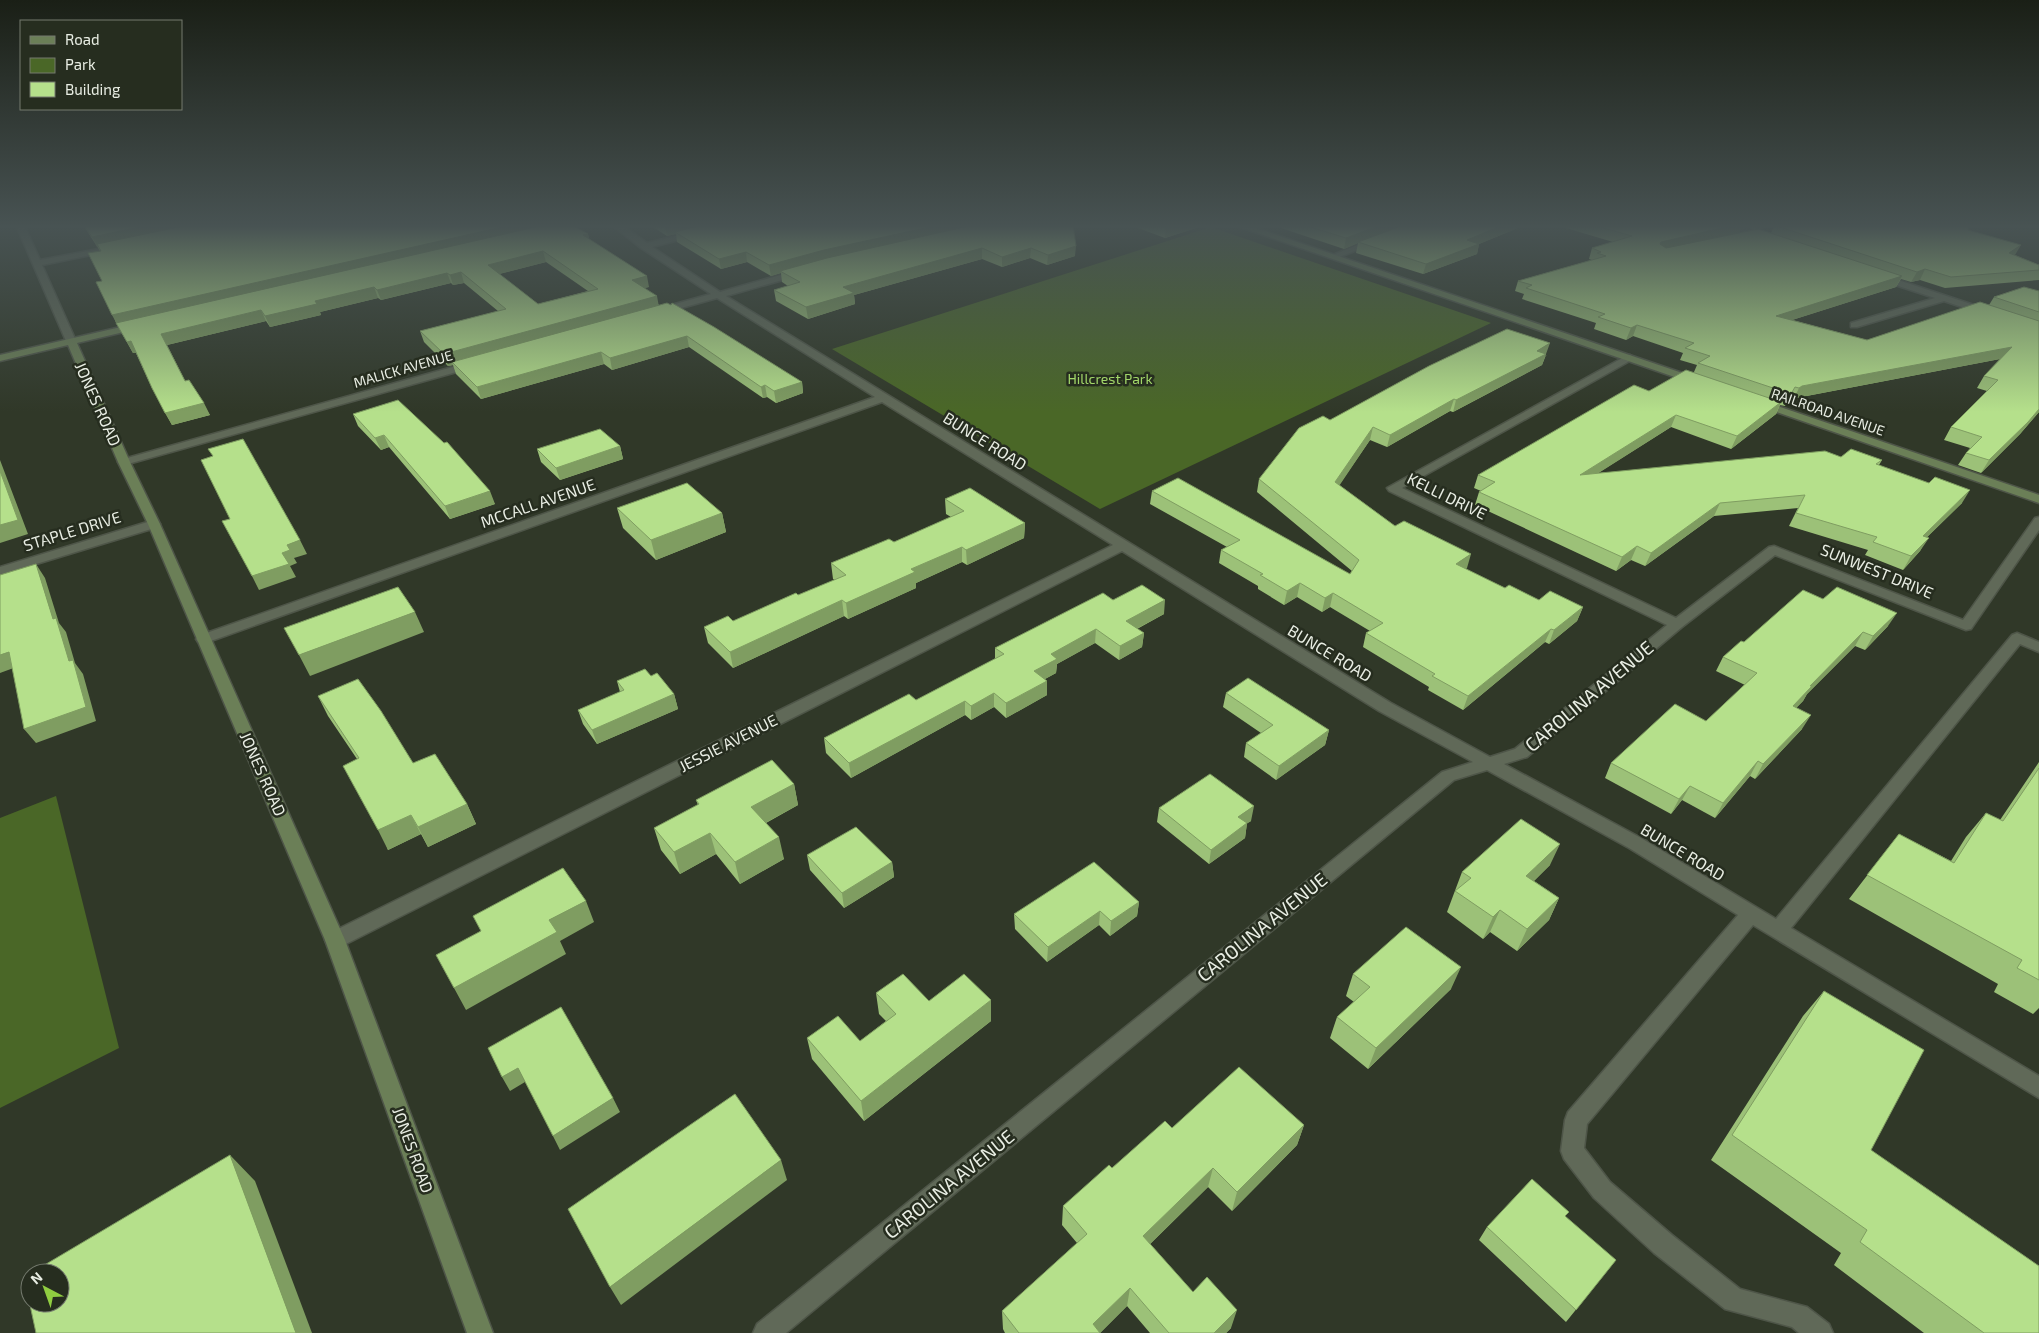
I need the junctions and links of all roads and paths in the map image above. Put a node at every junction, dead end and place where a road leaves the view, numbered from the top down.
1 (47, 287) edge
2 (706, 287) edge
3 (745, 287) edge
4 (1421, 287) edge
5 (1913, 287) edge
6 (718, 295) junction
7 (1945, 298) junction
8 (1992, 314) edge
9 (647, 315) edge
10 (147, 324) edge
11 (1854, 325) dead end
12 (71, 341) junction
13 (0, 358) edge
14 (1630, 358) junction
15 (485, 360) edge
16 (1706, 384) edge
17 (883, 398) junction
18 (1753, 400) edge
19 (124, 462) junction
20 (2039, 499) edge
21 (2039, 520) edge
22 (154, 524) junction
23 (1120, 546) junction
24 (1774, 550) joint
25 (0, 571) edge
26 (1677, 624) junction
27 (203, 639) junction
28 (2039, 647) edge
29 (1489, 763) junction
30 (1751, 914) junction
31 (1778, 930) junction
32 (335, 940) junction
33 (2039, 1088) edge
34 (480, 1333) edge
35 (766, 1333) edge
36 (1820, 1333) edge

1 - 12 street, JONES ROAD
2 - 6 street, BUNCE ROAD
3 - 6 street
4 - 14 street
5 - 7 street
6 - 9 street
6 - 17 street, BUNCE ROAD
7 - 8 street
7 - 11 street
10 - 12 street
12 - 13 street
12 - 19 street, JONES ROAD
14 - 16 street
14 - 26 street, KELLI DRIVE
15 - 19 street, MALICK AVENUE
17 - 23 street, BUNCE ROAD
17 - 27 street, MCCALL AVENUE
18 - 20 street, RAILROAD AVENUE
19 - 22 street, JONES ROAD
21 - 24 street, SUNWEST DRIVE
22 - 25 street, STAPLE DRIVE
22 - 27 street, JONES ROAD
23 - 29 street, BUNCE ROAD
23 - 32 street, JESSIE AVENUE
24 - 26 street, CAROLINA AVENUE
26 - 29 street, CAROLINA AVENUE
27 - 32 street, JONES ROAD
28 - 31 street
29 - 30 street, BUNCE ROAD
29 - 35 street, CAROLINA AVENUE
30 - 31 street, BUNCE ROAD
30 - 36 street
31 - 33 street, BUNCE ROAD
32 - 34 street, JONES ROAD

